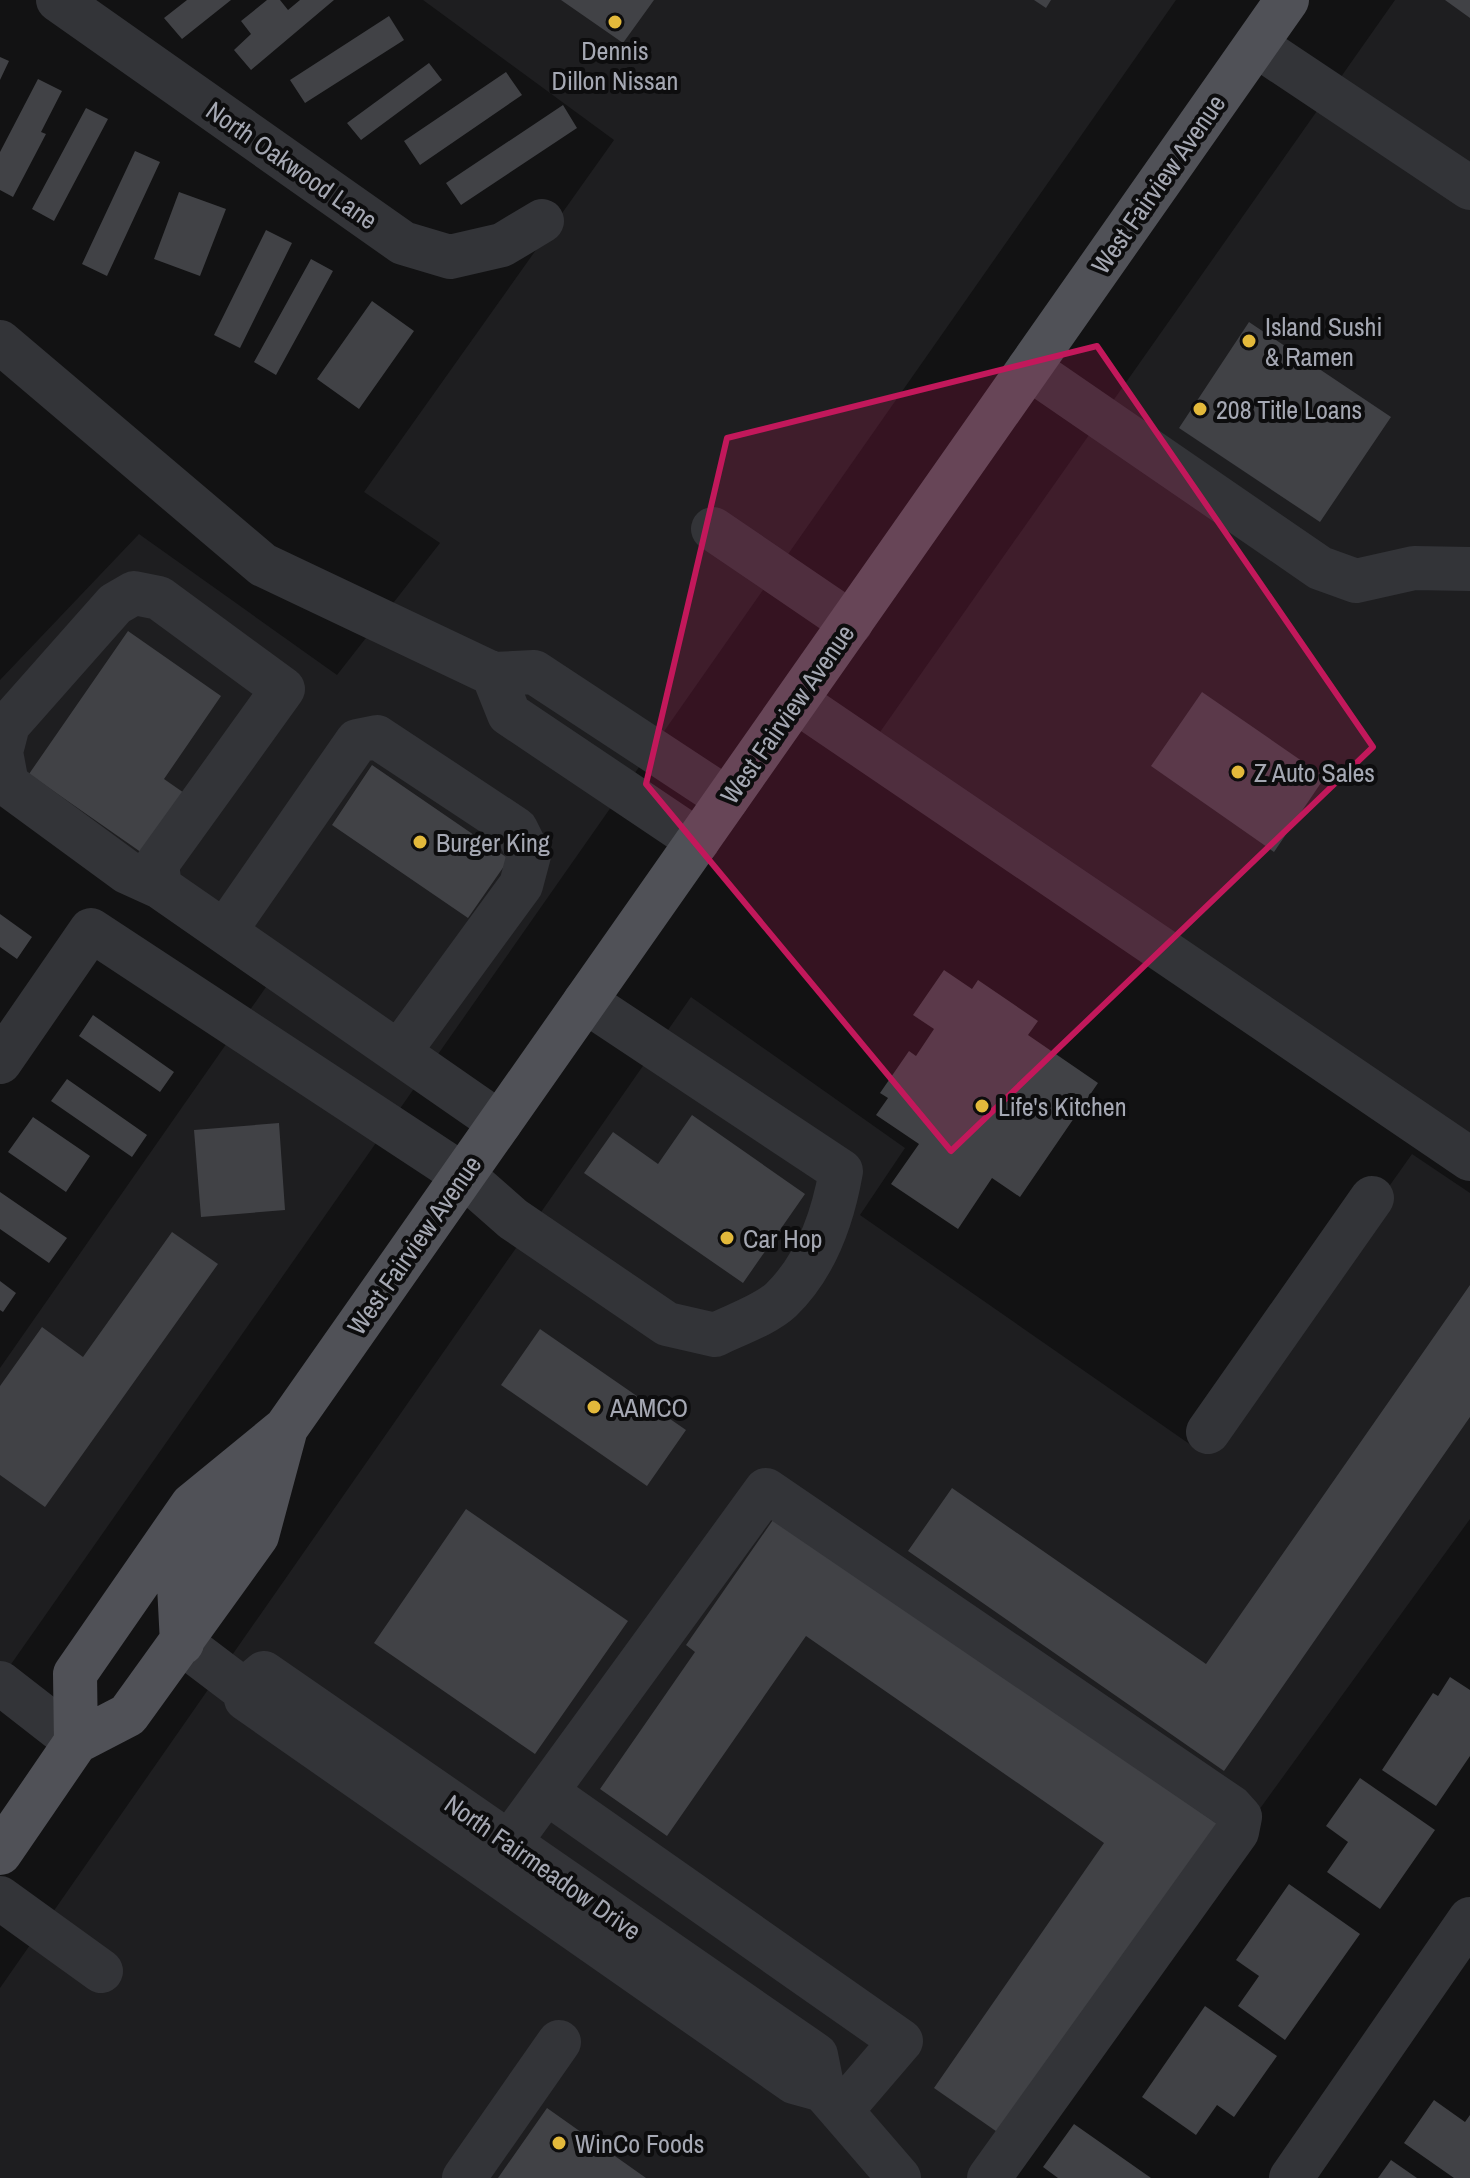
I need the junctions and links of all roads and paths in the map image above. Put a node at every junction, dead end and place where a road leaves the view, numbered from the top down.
1 (58, 0) edge
2 (1287, 0) edge
3 (1256, 45) junction
4 (1470, 188) edge
5 (542, 221) dead end
6 (0, 342) edge
7 (1029, 368) junction
8 (713, 529) dead end
9 (1470, 569) edge
10 (851, 623) junction
11 (493, 674) junction
12 (796, 701) junction
13 (727, 799) junction
14 (698, 841) junction
15 (160, 887) junction
16 (225, 931) junction
17 (585, 1001) junction
18 (399, 1052) junction
19 (0, 1062) edge
20 (500, 1123) junction
21 (1470, 1159) edge
22 (463, 1175) junction
23 (1372, 1198) dead end
24 (286, 1428) junction
25 (1208, 1432) dead end
26 (182, 1643) junction
27 (0, 1683) edge
28 (244, 1690) junction
29 (76, 1742) junction
30 (546, 1792) junction
31 (509, 1843) junction
32 (0, 1853) edge
33 (0, 1898) edge
34 (1470, 1919) edge
35 (101, 1971) dead end
36 (559, 2042) dead end
37 (832, 2100) junction
38 (464, 2178) edge
39 (899, 2178) edge
40 (989, 2178) edge
41 (1291, 2178) edge

1 - 5 street, North Oakwood Lane
2 - 3 main road, West Fairview Avenue
3 - 4 street
3 - 7 main road, West Fairview Avenue
6 - 11 street
7 - 9 street
7 - 10 main road, West Fairview Avenue
8 - 10 street
10 - 12 main road, West Fairview Avenue
11 - 13 street
11 - 14 street
12 - 13 main road, West Fairview Avenue
12 - 21 street
13 - 14 main road, West Fairview Avenue
14 - 17 main road, West Fairview Avenue
15 - 15 street
15 - 16 street
16 - 18 street
16 - 18 street
17 - 20 main road, West Fairview Avenue
17 - 22 street
18 - 20 street
19 - 22 street
20 - 22 main road, West Fairview Avenue
22 - 24 main road, West Fairview Avenue
23 - 25 street
24 - 26 main road, West Fairview Avenue
24 - 29 main road, West Fairview Avenue
26 - 28 street, North Fairmeadow Drive
26 - 29 main road, West Fairview Avenue
27 - 29 street
28 - 31 street, North Fairmeadow Drive
28 - 37 street, North Fairmeadow Drive
29 - 32 main road, West Fairview Avenue
30 - 31 street
30 - 37 street
30 - 40 street
31 - 37 street, North Fairmeadow Drive
33 - 35 street
34 - 41 street
36 - 38 street
37 - 39 street, North Fairmeadow Drive

